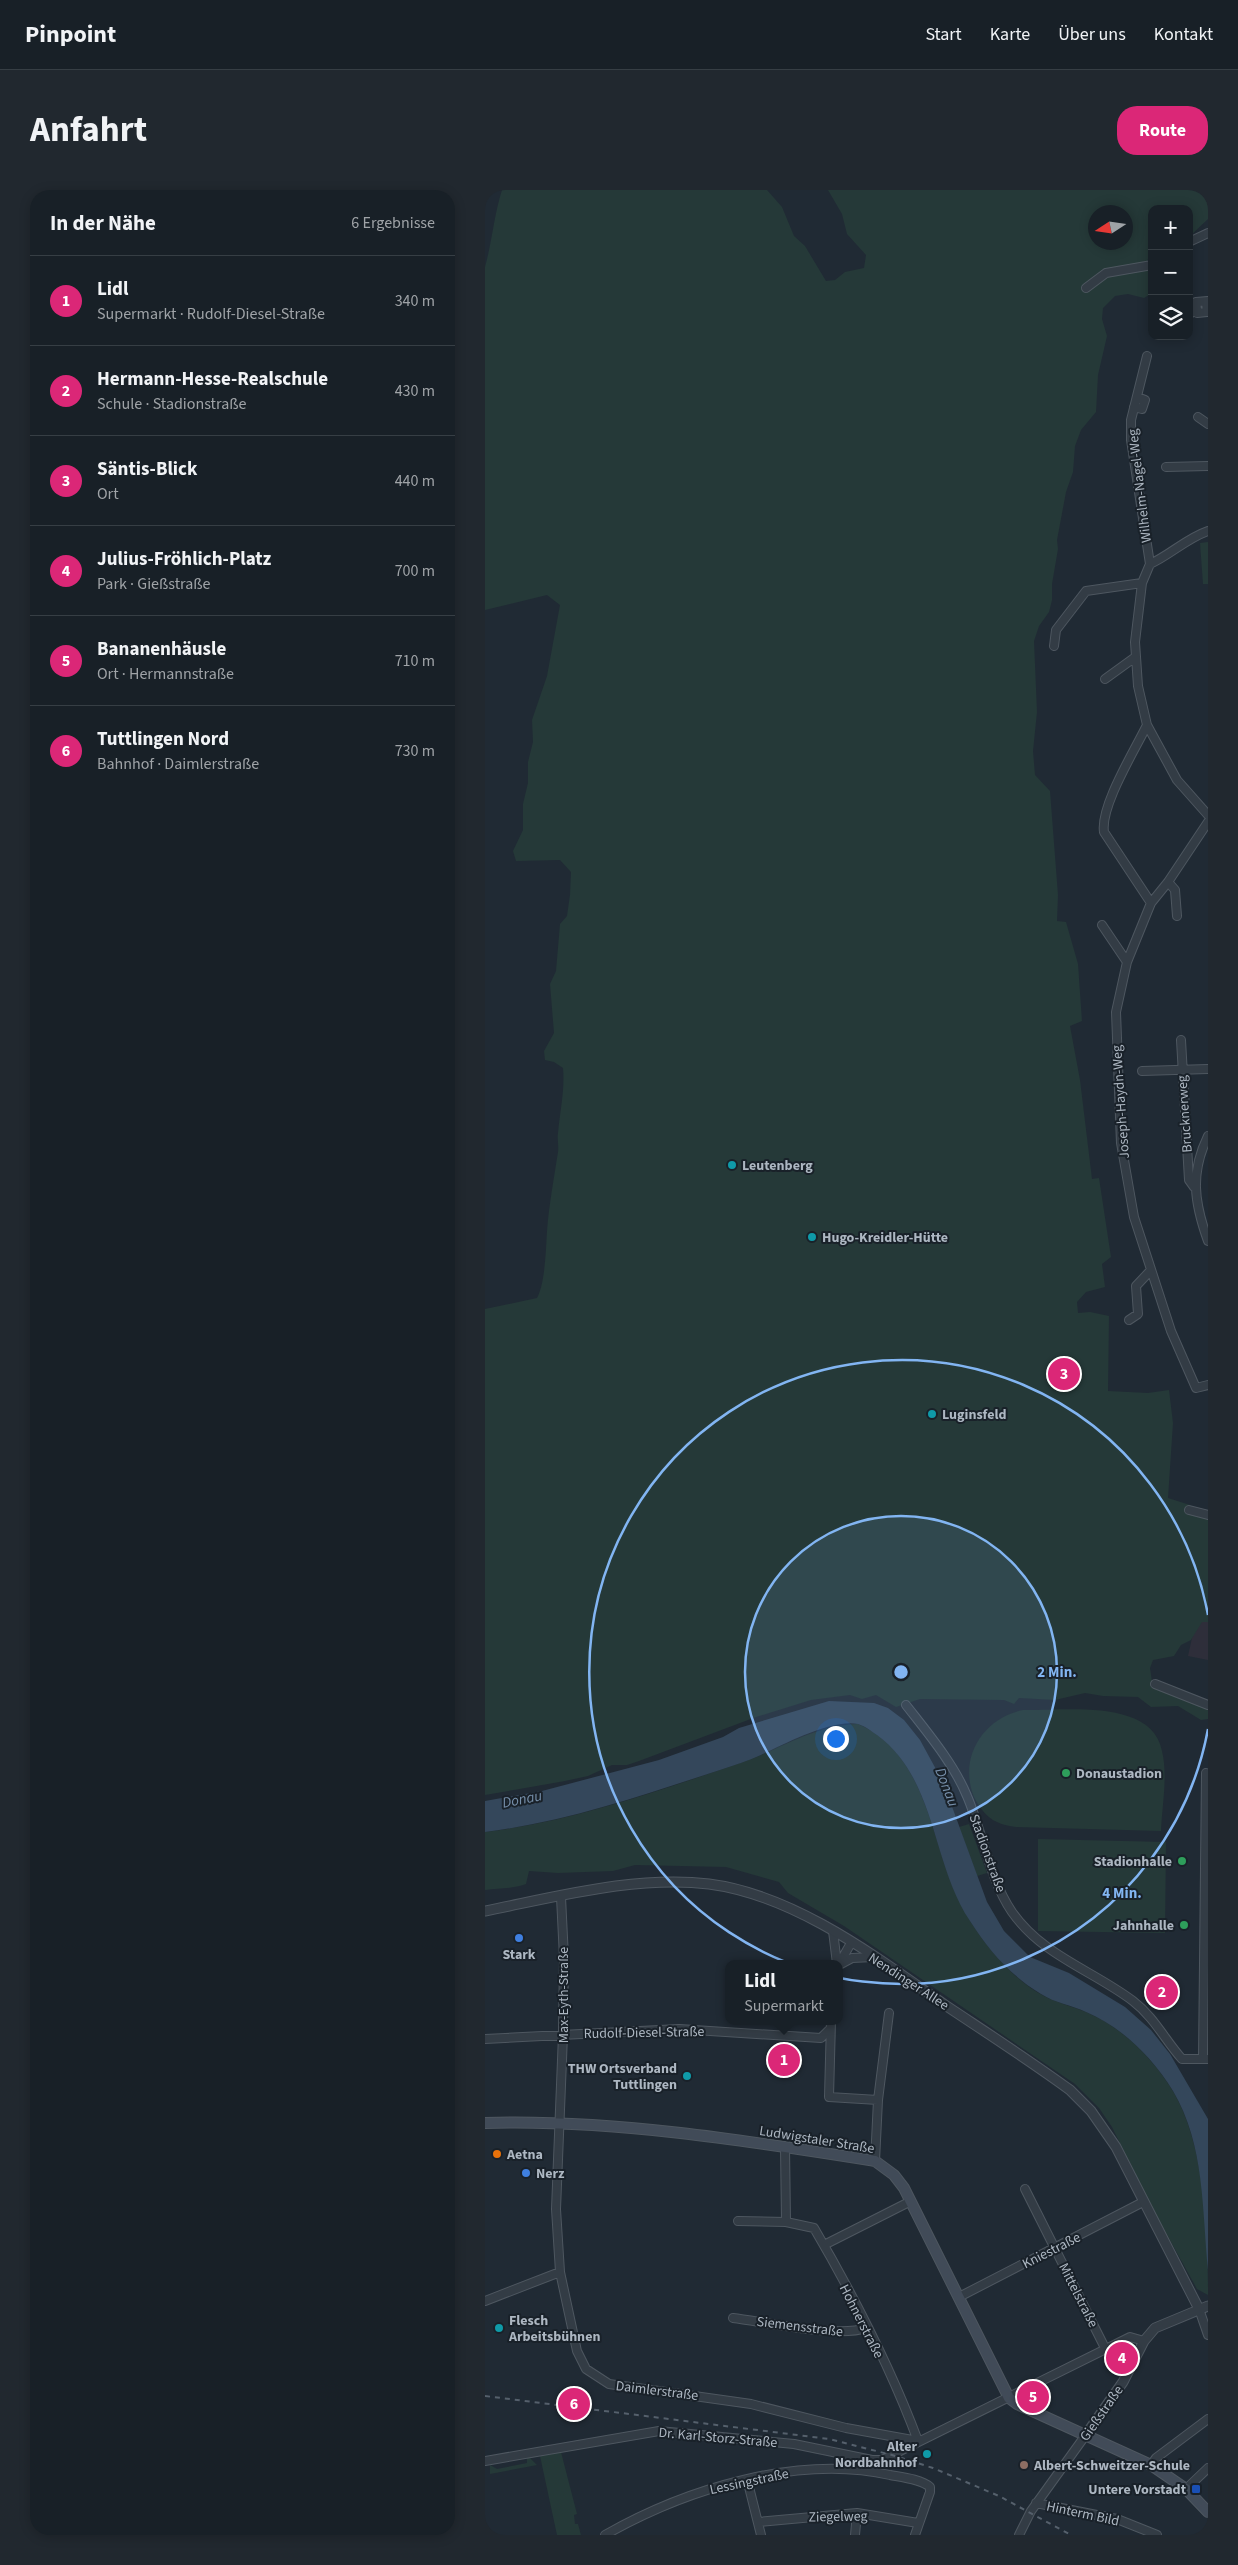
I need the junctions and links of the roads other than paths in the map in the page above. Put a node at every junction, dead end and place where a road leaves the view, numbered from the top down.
1 (1208, 233) edge
2 (1193, 240) edge
3 (1148, 266) edge
4 (1086, 288) dead end
5 (1207, 302) edge
6 (1193, 312) edge
7 (1147, 356) dead end
8 (1198, 417) dead end
9 (1208, 424) edge
10 (1208, 466) edge
11 (1165, 467) dead end
12 (1208, 531) edge
13 (1150, 564) junction
14 (1142, 583) junction
15 (1054, 646) dead end
16 (1134, 658) junction
17 (1105, 679) dead end
18 (1147, 725) junction
19 (1208, 814) edge
20 (1208, 822) edge
21 (1169, 882) junction
22 (1151, 902) junction
23 (1177, 916) dead end
24 (1103, 925) dead end
25 (1127, 962) junction
26 (1181, 1040) dead end
27 (1208, 1069) edge
28 (1142, 1071) dead end
29 (1181, 1071) junction
30 (1208, 1136) edge
31 (1194, 1187) junction
32 (1208, 1241) edge
33 (1151, 1270) junction
34 (1129, 1320) dead end
35 (1208, 1385) edge
36 (1189, 1510) dead end
37 (1208, 1515) edge
38 (1155, 1684) dead end
39 (906, 1705) dead end
40 (1208, 1705) edge
41 (1206, 1773) dead end
42 (1207, 1807) edge
43 (1206, 1866) edge
44 (561, 1897) junction
45 (485, 1911) edge
46 (1207, 1930) edge
47 (833, 1932) junction
48 (851, 1943) junction
49 (837, 1955) junction
50 (873, 1957) junction
51 (838, 1960) edge
52 (840, 1960) edge
53 (843, 1962) edge
54 (889, 2013) dead end
55 (830, 2025) edge
56 (829, 2030) junction
57 (563, 2035) junction
58 (485, 2038) edge
59 (1205, 2059) edge
60 (879, 2100) junction
61 (485, 2123) edge
62 (561, 2123) junction
63 (785, 2147) junction
64 (875, 2161) junction
65 (1025, 2189) dead end
66 (911, 2201) junction
67 (1143, 2202) junction
68 (737, 2221) dead end
69 (786, 2222) junction
70 (824, 2245) junction
71 (1055, 2248) junction
72 (560, 2272) junction
73 (959, 2297) junction
74 (485, 2302) edge
75 (1204, 2307) edge
76 (733, 2318) dead end
77 (867, 2328) junction
78 (1208, 2335) edge
79 (1144, 2341) junction
80 (1105, 2348) junction
81 (1009, 2398) junction
82 (1208, 2419) edge
83 (1085, 2436) junction
84 (918, 2441) junction
85 (485, 2461) edge
86 (1151, 2465) junction
87 (1206, 2470) edge
88 (747, 2479) junction
89 (1186, 2489) junction
90 (1035, 2505) junction
91 (1208, 2512) edge
92 (857, 2513) junction
93 (758, 2522) junction
94 (918, 2523) junction
95 (614, 2533) edge
96 (605, 2535) edge
97 (761, 2535) edge
98 (855, 2535) edge
99 (915, 2535) edge
100 (1019, 2535) edge
101 (1157, 2535) edge

1 - 2 street
3 - 4 street
5 - 6 street
7 - 13 street, Wilhelm-Nagel-Weg
8 - 9 street
10 - 11 street
12 - 13 street
13 - 14 street
14 - 15 street
14 - 16 street
16 - 17 street
16 - 18 street
18 - 19 street
18 - 22 street
20 - 21 street, Joseph-Haydn-Weg
21 - 22 street, Joseph-Haydn-Weg
21 - 23 street
22 - 25 street, Joseph-Haydn-Weg
24 - 25 street
25 - 33 street, Joseph-Haydn-Weg
26 - 29 street, Brucknerweg
27 - 29 street
28 - 29 street
29 - 31 street, Brucknerweg
30 - 31 street
31 - 32 street, Brucknerweg
33 - 34 street
33 - 35 street, Joseph-Haydn-Weg
36 - 37 street
38 - 40 street
39 - 59 street, Stadionstraße
41 - 42 street
42 - 43 street
43 - 46 street
44 - 45 street, Nendinger Allee
44 - 47 street, Nendinger Allee
44 - 57 street, Max-Eyth-Straße
46 - 59 street
47 - 48 street, Nendinger Allee
47 - 49 street
48 - 49 street
48 - 50 street, Nendinger Allee
48 - 52 street
49 - 51 street
50 - 53 street
50 - 67 street, Nendinger Allee
54 - 60 street
55 - 56 street
56 - 57 street, Rudolf-Diesel-Straße
56 - 60 street
57 - 58 street, Rudolf-Diesel-Straße
57 - 62 street, Max-Eyth-Straße
60 - 64 street
61 - 62 main road, Ludwigstaler Straße
62 - 63 main road, Ludwigstaler Straße
62 - 72 street, Daimlerstraße
63 - 64 main road, Ludwigstaler Straße
63 - 69 street
64 - 66 main road, Ludwigstaler Straße
65 - 71 street, Mittelstraße
66 - 70 street
66 - 73 main road, Ludwigstaler Straße
67 - 71 street, Kniestraße
67 - 75 street, Nendinger Allee
68 - 69 street, Hohnerstraße
69 - 70 street, Hohnerstraße
70 - 77 street, Hohnerstraße
71 - 73 street, Kniestraße
71 - 80 street, Mittelstraße
72 - 74 street
72 - 84 street, Daimlerstraße
73 - 81 main road, Ludwigstaler Straße
75 - 78 street
75 - 79 street
76 - 77 street, Siemensstraße
77 - 84 street, Hohnerstraße
79 - 80 street, Dr. Karl-Storz-Straße
79 - 83 street, Gießstraße
80 - 81 street, Dr. Karl-Storz-Straße
81 - 83 main road
81 - 84 street, Dr. Karl-Storz-Straße
82 - 86 street
83 - 86 main road
83 - 90 street, Gießstraße
84 - 85 street, Dr. Karl-Storz-Straße
86 - 89 main road
87 - 89 street
88 - 93 street
88 - 94 street, Lessingstraße
88 - 95 street, Lessingstraße
89 - 91 main road
90 - 100 street, Gießstraße
90 - 101 street, Hinterm Bild
92 - 93 street, Ziegelweg
92 - 94 street, Ziegelweg
92 - 98 street
93 - 97 street
94 - 99 street
95 - 96 street, Lessingstraße

